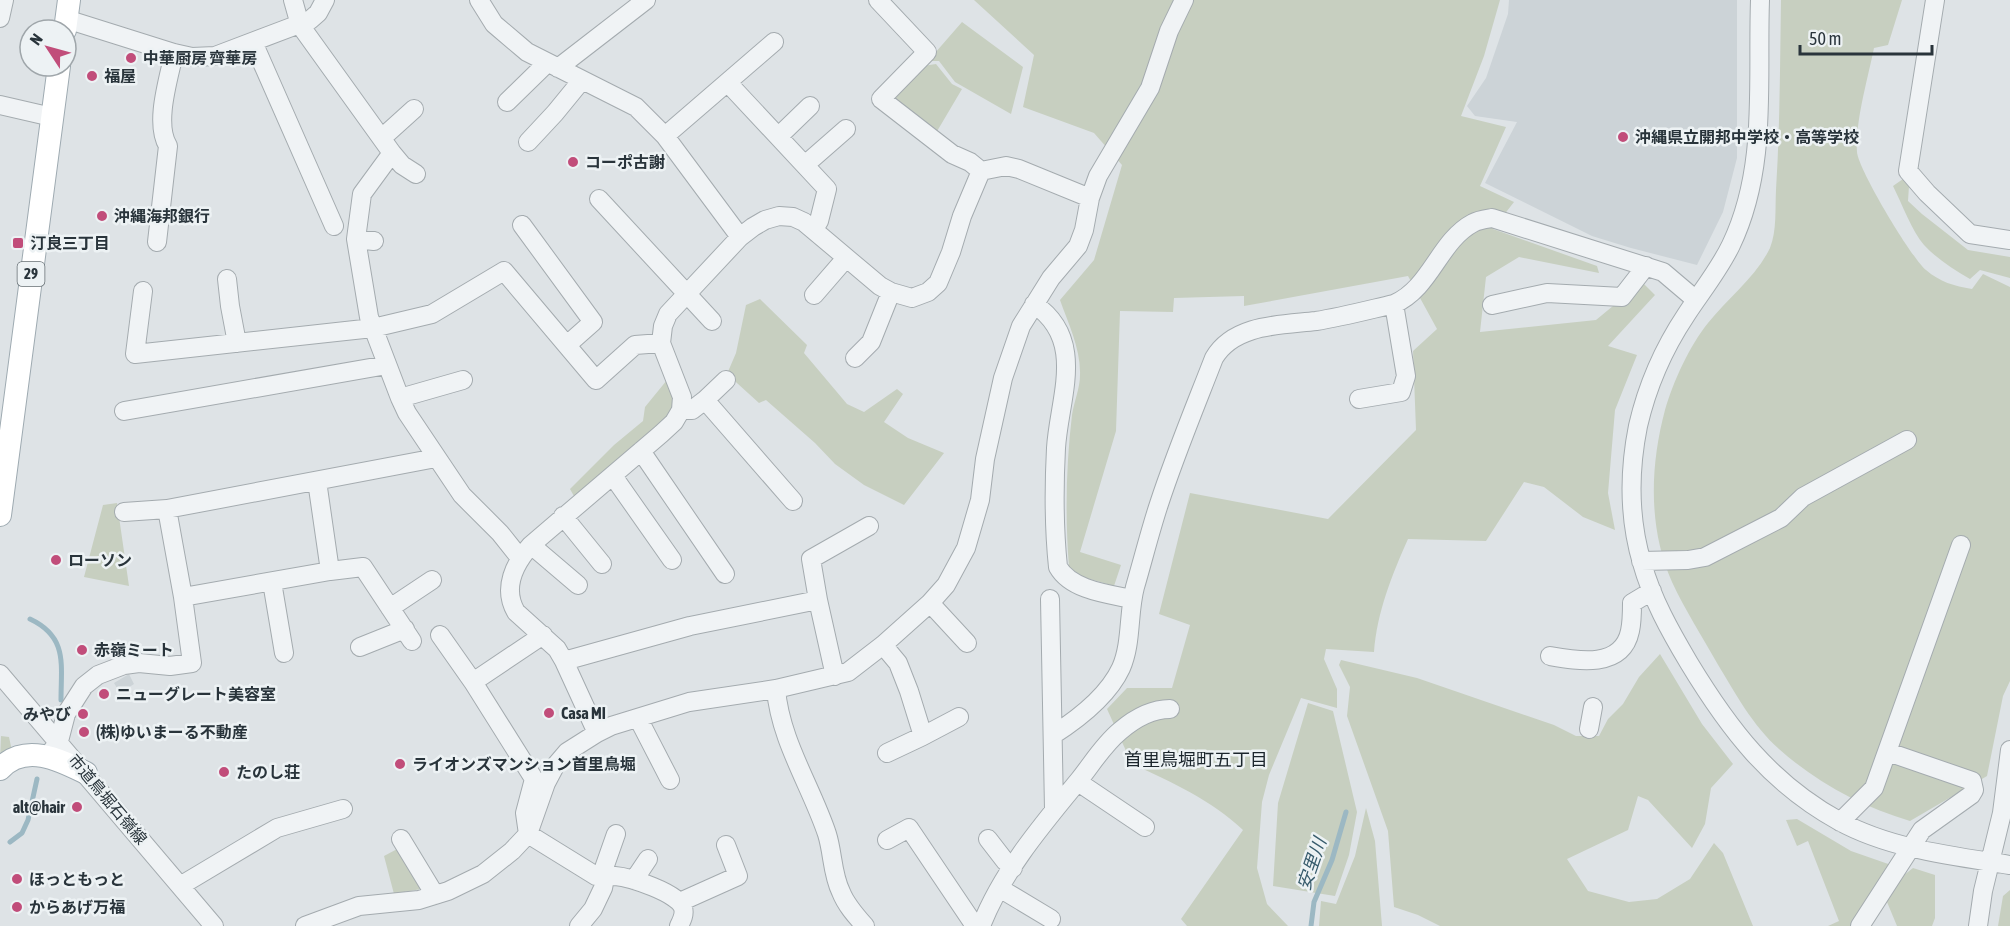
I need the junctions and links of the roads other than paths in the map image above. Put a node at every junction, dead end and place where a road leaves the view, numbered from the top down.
1 (4, 0) edge
2 (293, 0) edge
3 (325, 0) edge
4 (479, 0) edge
5 (646, 0) edge
6 (878, 0) edge
7 (1184, 0) edge
8 (1760, 0) edge
9 (1935, 0) edge
10 (67, 16) edge
11 (0, 18) edge
12 (300, 25) junction
13 (253, 42) junction
14 (774, 42) dead end
15 (174, 52) junction
16 (553, 65) junction
17 (57, 78) edge
18 (582, 80) junction
19 (728, 83) junction
20 (507, 102) dead end
21 (0, 105) edge
22 (810, 106) dead end
23 (414, 109) dead end
24 (52, 117) junction
25 (846, 129) dead end
26 (666, 136) junction
27 (779, 136) junction
28 (382, 137) junction
29 (528, 142) dead end
30 (392, 153) junction
31 (806, 164) junction
32 (981, 171) junction
33 (416, 174) dead end
34 (1090, 198) junction
35 (599, 199) dead end
36 (522, 225) dead end
37 (334, 226) dead end
38 (814, 229) junction
39 (740, 237) junction
40 (2010, 240) edge
41 (157, 242) dead end
42 (846, 258) junction
43 (1646, 266) junction
44 (227, 279) dead end
45 (143, 291) dead end
46 (891, 292) junction
47 (686, 294) junction
48 (814, 295) dead end
49 (1696, 300) junction
50 (1034, 304) junction
51 (1394, 304) junction
52 (1492, 304) dead end
53 (712, 321) dead end
54 (373, 328) junction
55 (237, 343) junction
56 (661, 343) junction
57 (567, 345) junction
58 (855, 358) dead end
59 (387, 365) junction
60 (463, 380) dead end
61 (726, 380) dead end
62 (400, 398) junction
63 (1359, 399) dead end
64 (705, 400) junction
65 (681, 410) junction
66 (124, 411) dead end
67 (1907, 440) dead end
68 (641, 451) junction
69 (436, 458) junction
70 (613, 476) junction
71 (317, 481) junction
72 (793, 501) dead end
73 (167, 509) junction
74 (124, 512) dead end
75 (0, 515) edge
76 (563, 516) junction
77 (869, 526) dead end
78 (1961, 544) dead end
79 (526, 551) junction
80 (672, 560) dead end
81 (1641, 561) junction
82 (602, 564) dead end
83 (330, 571) junction
84 (725, 574) dead end
85 (432, 580) dead end
86 (272, 582) junction
87 (578, 585) dead end
88 (1652, 591) junction
89 (183, 597) junction
90 (1050, 599) dead end
91 (1132, 599) junction
92 (818, 600) junction
93 (930, 603) junction
94 (390, 608) junction
95 (440, 634) dead end
96 (543, 635) junction
97 (967, 643) dead end
98 (883, 645) junction
99 (360, 647) dead end
100 (284, 652) dead end
101 (1550, 656) dead end
102 (564, 661) junction
103 (0, 674) edge
104 (835, 676) junction
105 (472, 682) junction
106 (776, 689) junction
107 (1593, 707) dead end
108 (1170, 709) dead end
109 (959, 717) dead end
110 (638, 718) junction
111 (1590, 729) dead end
112 (597, 733) junction
113 (1053, 735) junction
114 (923, 736) junction
115 (54, 749) junction
116 (2010, 750) edge
117 (1888, 752) junction
118 (887, 753) dead end
119 (0, 769) edge
120 (86, 773) joint
121 (670, 780) dead end
122 (1078, 782) junction
123 (343, 809) dead end
124 (1054, 809) junction
125 (1840, 822) junction
126 (1145, 827) dead end
127 (528, 834) junction
128 (616, 834) dead end
129 (401, 839) dead end
130 (988, 839) dead end
131 (887, 840) dead end
132 (726, 845) dead end
133 (1912, 846) junction
134 (648, 859) dead end
135 (1990, 862) junction
136 (2010, 865) edge
137 (1013, 868) junction
138 (605, 878) junction
139 (634, 880) junction
140 (180, 886) junction
141 (1000, 889) junction
142 (435, 895) junction
143 (680, 902) junction
144 (1051, 919) dead end
145 (214, 926) edge
146 (305, 926) edge
147 (579, 926) edge
148 (679, 926) edge
149 (865, 926) edge
150 (975, 926) edge
151 (981, 926) edge
152 (1860, 926) edge
153 (1978, 926) edge

1 - 11 street
2 - 12 street
3 - 12 street
4 - 16 street
5 - 16 street
6 - 32 street
7 - 34 street
8 - 49 street
9 - 40 street
10 - 15 street
12 - 13 street
12 - 28 street
13 - 15 street
13 - 37 street
14 - 19 street
15 - 41 street
16 - 18 street
16 - 20 street
17 - 24 main road, 29
18 - 26 street
18 - 29 street
19 - 26 street
19 - 27 street
21 - 24 street
22 - 27 street
23 - 28 street
24 - 75 main road, 29
25 - 31 street
26 - 39 street
27 - 31 street
28 - 30 street
30 - 33 street
30 - 54 street
31 - 38 street
32 - 34 street
32 - 46 street
34 - 50 street
35 - 47 street
36 - 57 street
38 - 39 street
38 - 42 street
39 - 47 street
42 - 46 street
42 - 48 street
43 - 49 street
43 - 51 street
43 - 52 street
44 - 55 street
45 - 55 street
46 - 58 street
47 - 53 street
47 - 56 street
49 - 81 street
50 - 91 street
50 - 93 street
51 - 63 street
51 - 91 street
54 - 55 street
54 - 57 street
54 - 59 street
56 - 57 street
56 - 65 street
59 - 62 street
59 - 66 street
60 - 62 street
61 - 64 street
62 - 69 street
64 - 65 street
64 - 72 street
65 - 68 street
67 - 81 street
68 - 70 street
68 - 84 street
69 - 71 street
69 - 79 street
70 - 76 street
70 - 80 street
71 - 73 street
71 - 83 street
73 - 74 street
73 - 89 street
76 - 79 street
76 - 82 street
77 - 92 street
78 - 117 street
79 - 87 street
79 - 96 street
81 - 88 street
83 - 86 street
83 - 94 street
85 - 94 street
86 - 89 street
86 - 100 street
88 - 101 street
88 - 125 street
89 - 115 street
90 - 113 street
91 - 113 street
92 - 102 street
92 - 104 street
93 - 97 street
93 - 98 street
94 - 99 street
95 - 105 street
96 - 102 street
96 - 105 street
98 - 104 street
98 - 114 street
102 - 112 street
103 - 115 street, 市道鳥堀石嶺線
104 - 106 street
105 - 127 street
106 - 110 street
106 - 149 street
107 - 111 street
108 - 122 street
109 - 114 street
110 - 112 street
110 - 121 street
112 - 127 street
113 - 124 street
114 - 118 street
115 - 119 main road
115 - 120 main road
116 - 135 street
117 - 125 street
117 - 133 street
120 - 140 street, 市道鳥堀石嶺線
122 - 124 street
122 - 126 street
123 - 140 street
124 - 137 street
125 - 133 street
127 - 138 street
127 - 142 street
128 - 138 street
129 - 142 street
130 - 137 street
131 - 150 street
132 - 143 street
133 - 135 street
133 - 152 street
134 - 139 street
135 - 136 street
135 - 153 street
137 - 141 street
138 - 139 street
138 - 147 street
139 - 143 street
140 - 145 street, 市道鳥堀石嶺線
141 - 144 street
141 - 151 street
142 - 146 street
143 - 148 street

